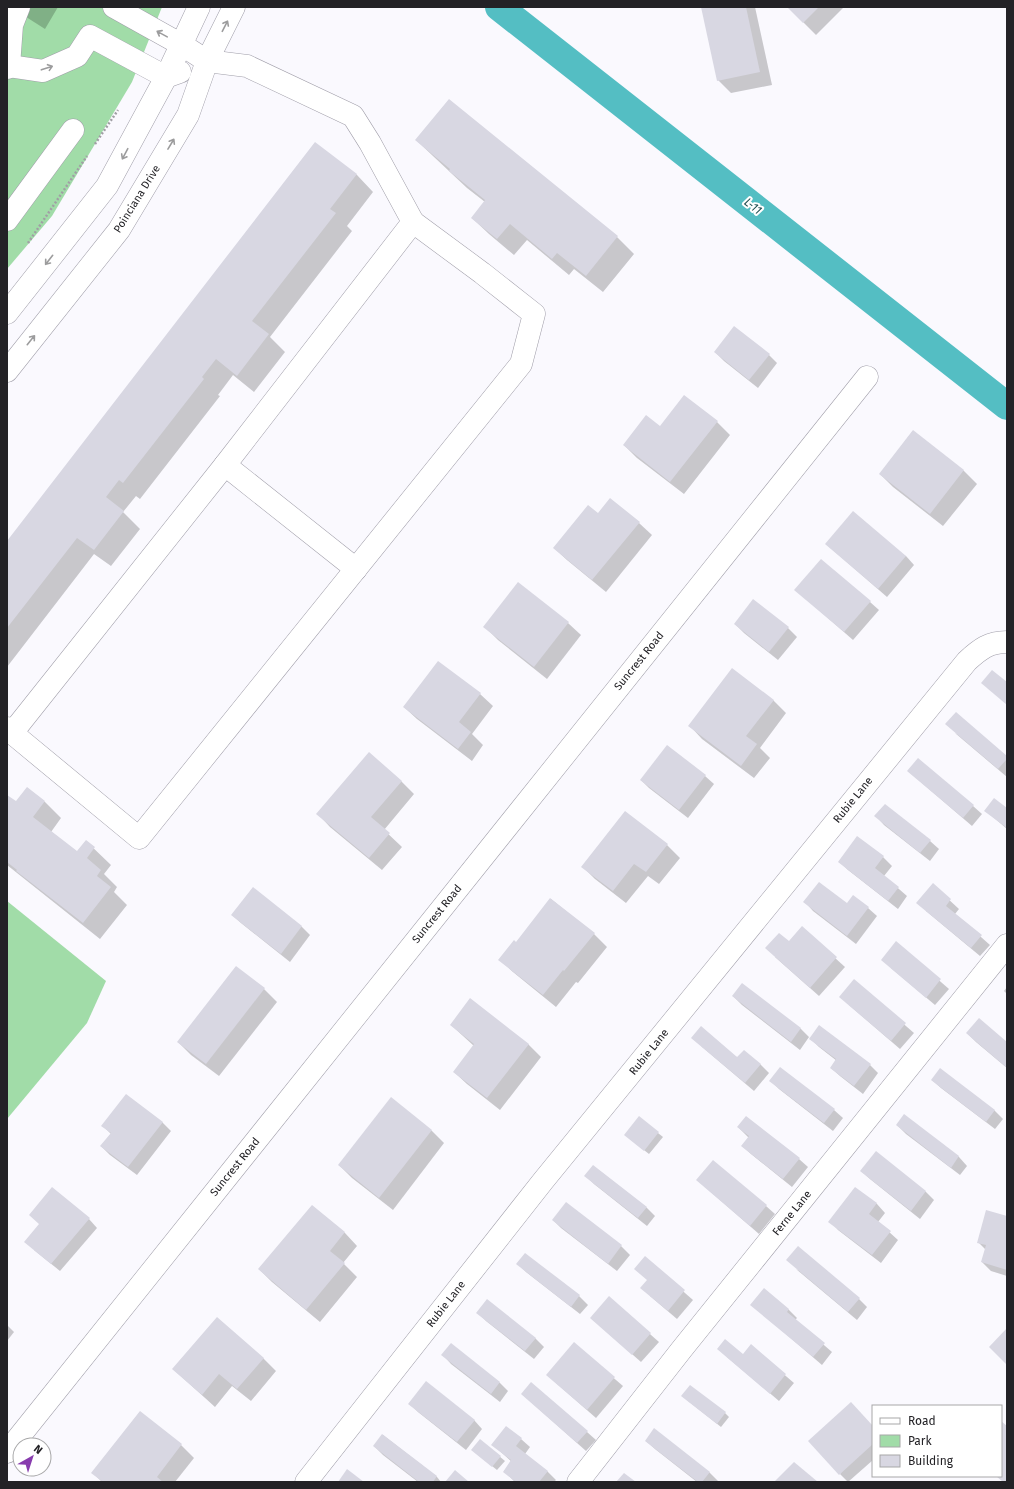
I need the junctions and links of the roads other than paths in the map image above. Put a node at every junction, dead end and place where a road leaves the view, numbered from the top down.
1 (19, 7) edge
2 (114, 7) edge
3 (199, 7) edge
4 (234, 7) edge
5 (182, 45) junction
6 (207, 61) junction
7 (8, 67) edge
8 (166, 77) junction
9 (73, 130) dead end
10 (7, 220) edge
11 (414, 222) junction
12 (7, 313) edge
13 (7, 371) edge
14 (867, 377) dead end
15 (225, 465) junction
16 (356, 569) junction
17 (1007, 642) edge
18 (10, 730) edge
19 (1007, 945) edge
20 (7, 1452) edge
21 (306, 1482) edge
22 (578, 1482) edge

1 - 7 street
5 -> 2 street
3 - 5 street
6 -> 4 street, Poinciana Drive
5 - 6 street
5 - 8 street
6 - 8 street
6 - 11 street
13 -> 6 street, Poinciana Drive
7 -> 8 street
8 -> 12 street
9 - 10 street
11 - 15 street
11 - 16 street
14 - 20 street, Suncrest Road
15 - 16 street
15 - 18 street
16 - 18 street
17 - 21 street, Rubie Lane
19 - 22 street, Ferne Lane

